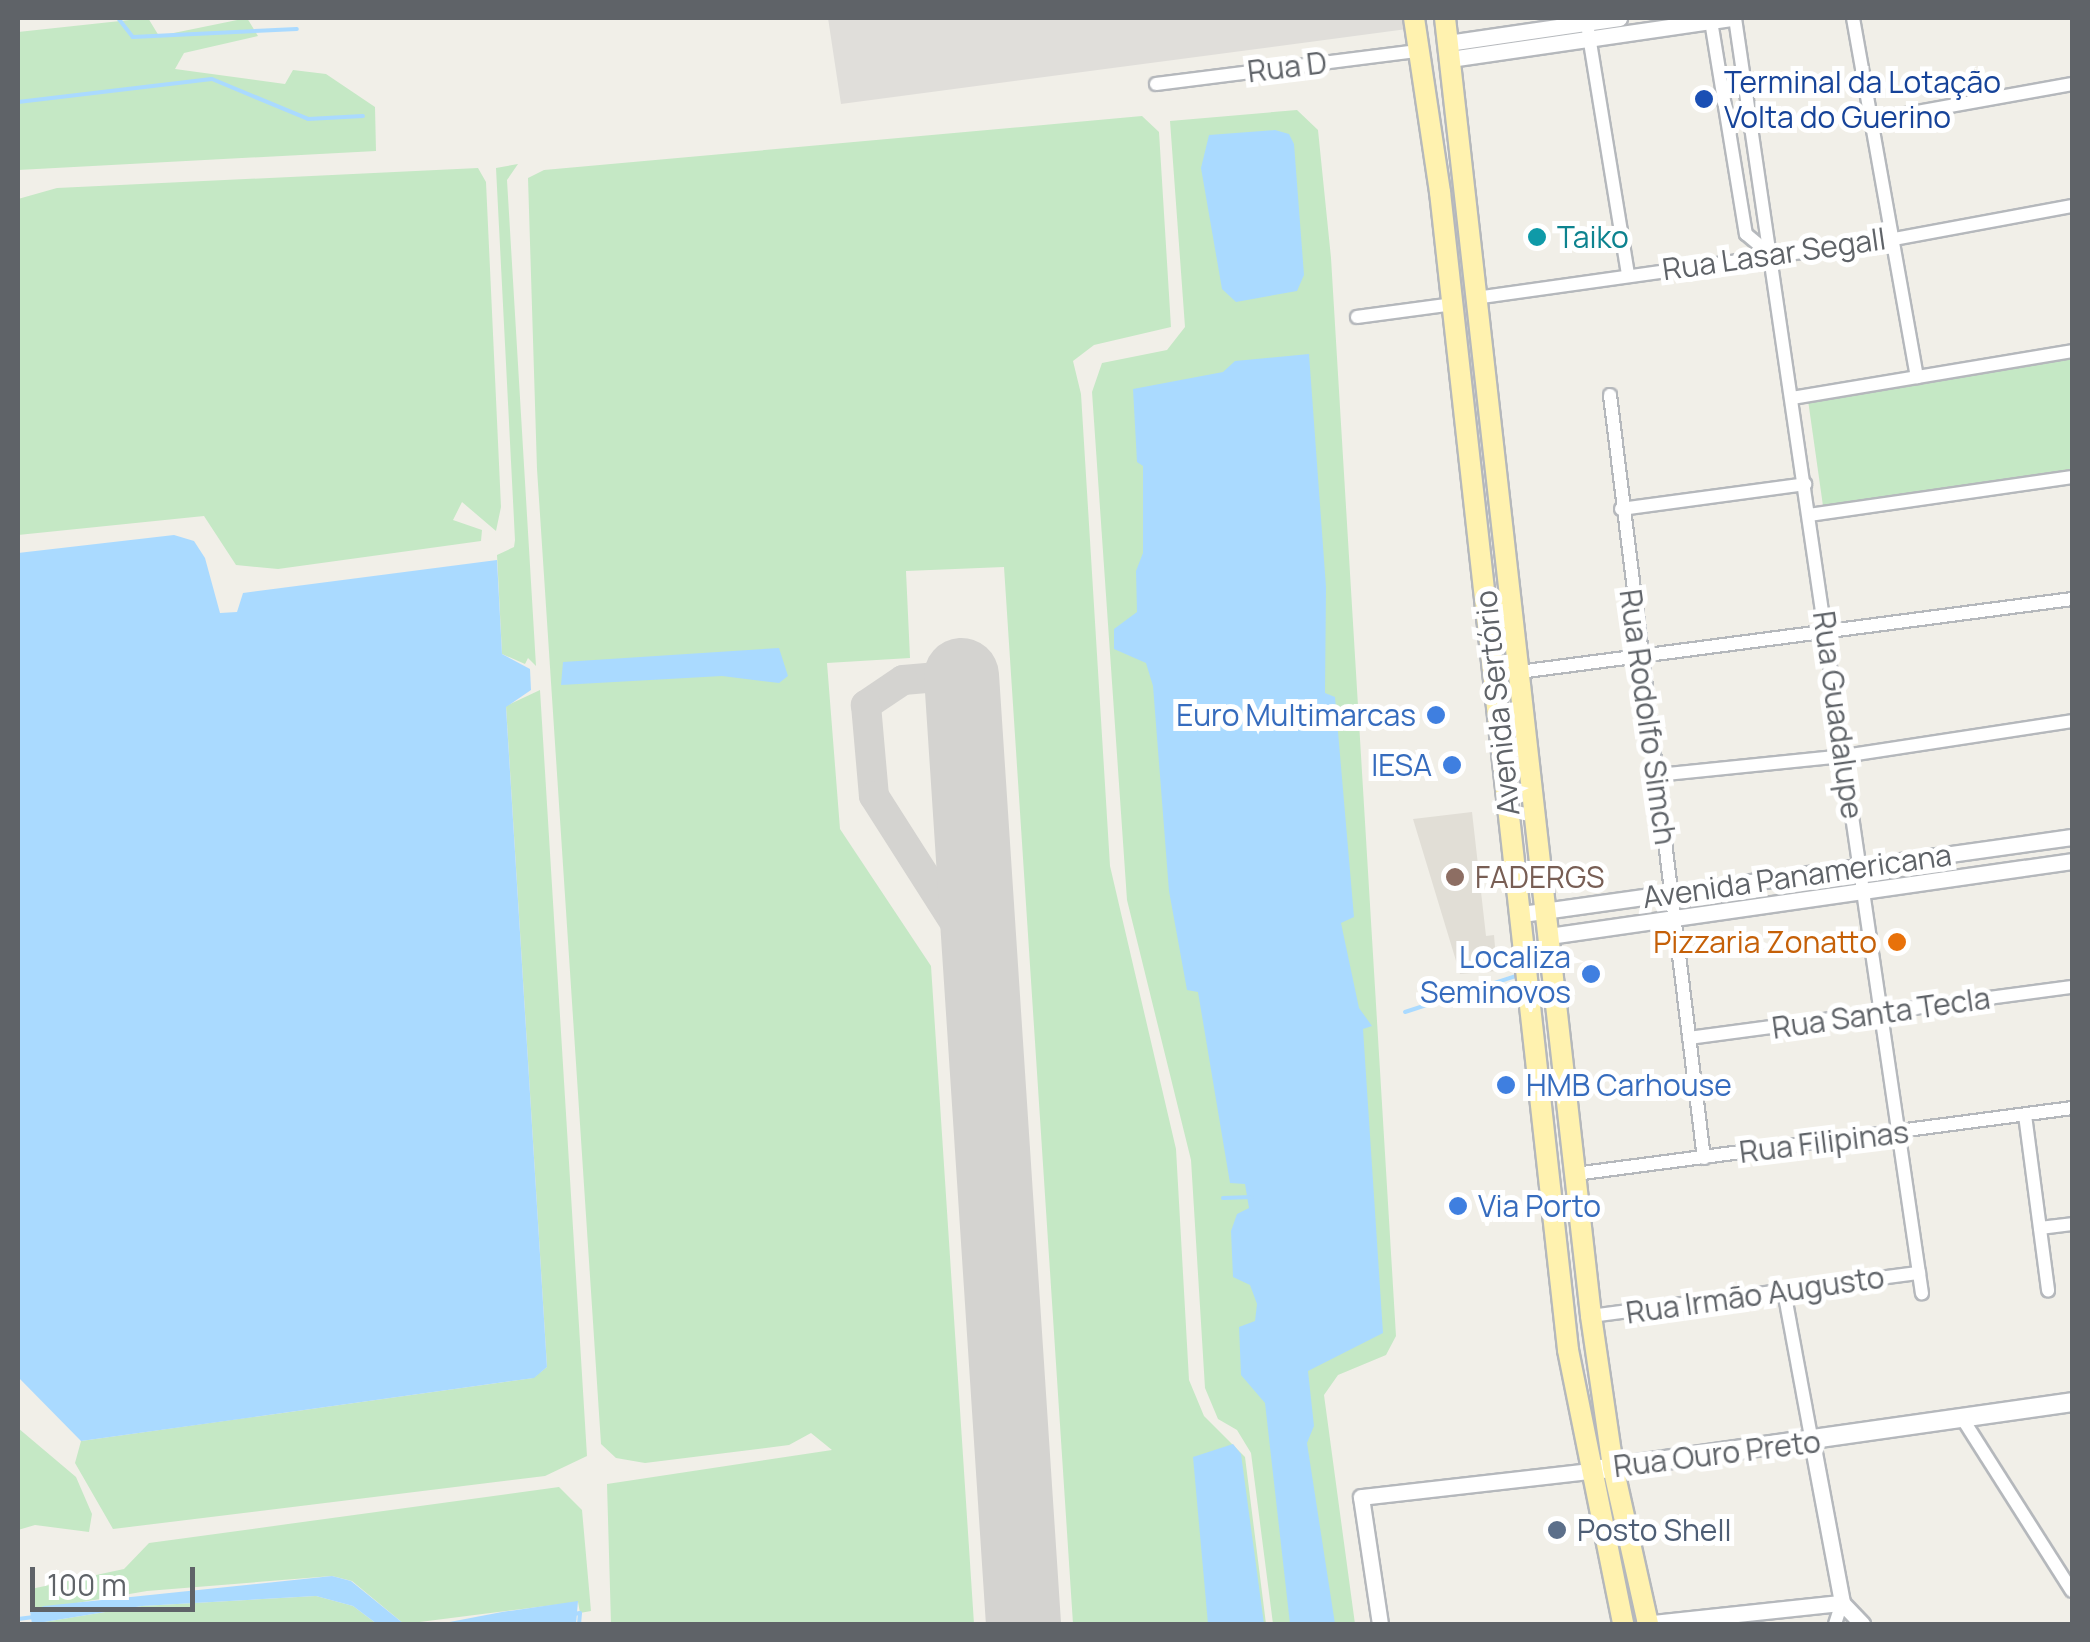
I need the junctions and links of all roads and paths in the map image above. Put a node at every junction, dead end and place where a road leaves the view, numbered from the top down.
1 (1418, 18) edge
2 (1445, 18) edge
3 (1619, 18) edge
4 (1733, 18) edge
5 (1853, 18) edge
6 (1711, 20) junction
7 (1588, 26) edge
8 (1418, 50) junction
9 (1449, 51) junction
10 (1156, 84) dead end
11 (2072, 84) edge
12 (1872, 120) junction
13 (1754, 139) junction
14 (1732, 143) junction
15 (2072, 206) edge
16 (1894, 238) junction
17 (1772, 256) junction
18 (1628, 274) junction
19 (1475, 298) junction
20 (1453, 304) junction
21 (1358, 317) dead end
22 (2072, 351) edge
23 (1917, 376) junction
24 (1610, 395) dead end
25 (1792, 398) junction
26 (2072, 477) edge
27 (1805, 484) junction
28 (1621, 509) junction
29 (1809, 515) junction
30 (2072, 599) edge
31 (1826, 634) junction
32 (1639, 654) junction
33 (1519, 672) junction
34 (2072, 721) edge
35 (1844, 756) junction
36 (1657, 775) junction
37 (2072, 837) edge
38 (2072, 861) edge
39 (1859, 867) junction
40 (1862, 890) junction
41 (1672, 893) junction
42 (1546, 911) junction
43 (1522, 914) junction
44 (1675, 916) junction
45 (1549, 936) junction
46 (2072, 987) edge
47 (1880, 1014) junction
48 (1690, 1038) junction
49 (2072, 1108) edge
50 (2025, 1115) junction
51 (1896, 1133) junction
52 (1704, 1158) junction
53 (1575, 1174) junction
54 (2072, 1224) edge
55 (2040, 1228) junction
56 (1919, 1273) junction
57 (2048, 1290) dead end
58 (1784, 1291) junction
59 (1922, 1293) dead end
60 (1591, 1316) junction
61 (2072, 1402) edge
62 (1964, 1421) junction
63 (1812, 1442) junction
64 (1613, 1467) junction
65 (1588, 1471) junction
66 (2072, 1591) edge
67 (1842, 1603) junction
68 (1380, 1624) edge
69 (1623, 1624) edge
70 (1646, 1624) edge
71 (1835, 1624) edge
72 (1862, 1624) edge

1 - 8 main road, Avenida Sertório
1 - 9 main road
2 - 9 main road, Avenida Sertório
3 - 7 street
4 - 6 street
4 - 13 street, Rua Guadalupe
5 - 12 street
6 - 7 street
6 - 14 street
7 - 9 street
7 - 18 street
8 - 10 street, Rua D
8 - 20 main road, Avenida Sertório
9 - 19 main road, Avenida Sertório
11 - 12 street
12 - 16 street
13 - 14 street
13 - 17 street, Rua Guadalupe
14 - 17 street
15 - 16 street, Rua Lasar Segall
16 - 17 street, Rua Lasar Segall
16 - 23 street
17 - 18 street, Rua Lasar Segall
17 - 25 street, Rua Guadalupe
18 - 19 street, Rua Lasar Segall
19 - 33 main road, Avenida Sertório
20 - 21 street
20 - 43 main road, Avenida Sertório
22 - 23 street
23 - 25 street
24 - 28 street, Rua Rodolfo Simch
25 - 27 street, Rua Guadalupe
26 - 29 street
27 - 28 street
27 - 29 street, Rua Guadalupe
28 - 32 street, Rua Rodolfo Simch
29 - 31 street, Rua Guadalupe
30 - 31 street
31 - 32 street
31 - 35 street, Rua Guadalupe
32 - 33 street
32 - 36 street, Rua Rodolfo Simch
33 - 42 main road, Avenida Sertório
34 - 35 street
35 - 36 street
35 - 39 street, Rua Guadalupe
36 - 41 street, Rua Rodolfo Simch
37 - 39 street, Avenida Panamericana
38 - 40 street, Avenida Panamericana
39 - 40 street, Rua Guadalupe
39 - 41 street, Avenida Panamericana
40 - 44 street, Avenida Panamericana
40 - 47 street, Rua Guadalupe
41 - 42 street, Avenida Panamericana
41 - 44 street, Rua Rodolfo Simch
42 - 43 street, Avenida Panamericana
42 - 45 main road, Avenida Sertório
43 - 65 main road, Avenida Sertório
44 - 45 street, Avenida Panamericana
44 - 48 street, Rua Rodolfo Simch
45 - 53 main road, Avenida Sertório
46 - 47 street, Rua Santa Tecla
47 - 48 street, Rua Santa Tecla
47 - 51 street, Rua Guadalupe
48 - 52 street, Rua Rodolfo Simch
49 - 50 street, Rua Filipinas
50 - 51 street, Rua Filipinas
50 - 55 street
51 - 52 street, Rua Filipinas
51 - 56 street, Rua Guadalupe
52 - 53 street, Rua Filipinas
53 - 60 main road, Avenida Sertório
54 - 55 street
55 - 57 street
56 - 58 street, Rua Irmão Augusto
56 - 59 street, Rua Guadalupe
58 - 60 street, Rua Irmão Augusto
58 - 63 street
60 - 64 main road, Avenida Sertório
61 - 62 main road, Rua Ouro Preto
62 - 63 main road, Rua Ouro Preto
62 - 66 street
63 - 64 main road, Rua Ouro Preto
63 - 67 street
64 - 65 main road, Rua Ouro Preto
64 - 70 main road, Avenida Sertório
65 - 68 street, Rua Ouro Preto
65 - 69 main road, Avenida Sertório
67 - 70 street
67 - 71 street
67 - 72 street

